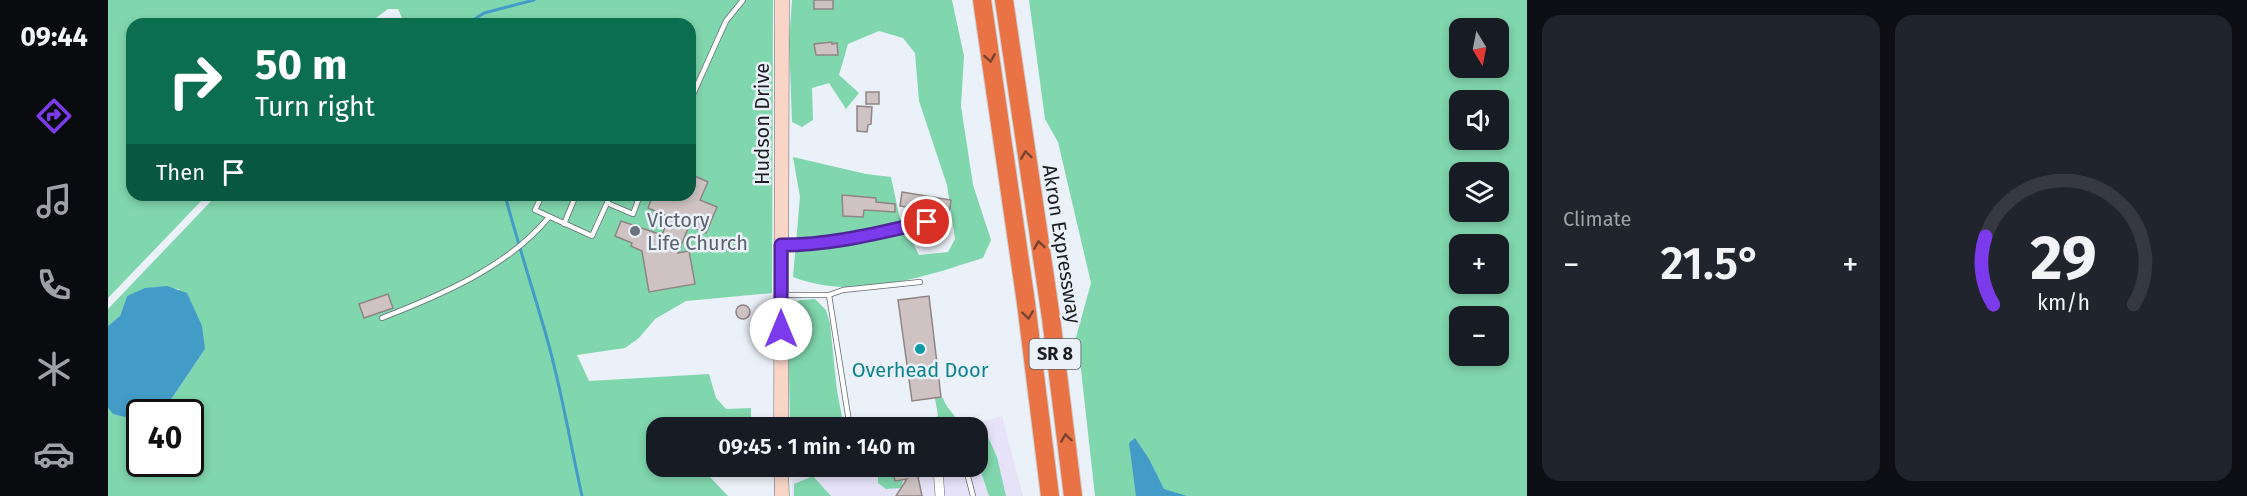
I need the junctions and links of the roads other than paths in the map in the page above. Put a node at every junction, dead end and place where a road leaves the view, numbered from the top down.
1 (743, 0) edge
2 (782, 0) edge
3 (982, 0) edge
4 (1004, 0) edge
5 (696, 88) edge
6 (539, 201) edge
7 (574, 201) edge
8 (638, 201) edge
9 (607, 203) joint
10 (549, 217) junction
11 (927, 222) dead end
12 (564, 224) junction
13 (781, 245) junction
14 (920, 282) dead end
15 (781, 295) junction
16 (829, 295) junction
17 (382, 318) dead end
18 (781, 417) edge
19 (848, 417) edge
20 (781, 477) edge
21 (936, 477) edge
22 (968, 477) edge
23 (782, 496) edge
24 (940, 496) edge
25 (973, 496) edge
26 (1050, 496) edge
27 (1073, 496) edge

1 - 5 lane
2 - 13 street, Hudson Drive
3 -> 26 highway, SR 8
27 -> 4 highway, Akron Expressway / SR 8
6 - 10 lane
7 - 12 lane
8 - 9 lane
9 - 12 lane
10 - 12 lane
10 - 17 lane
11 - 13 lane
13 - 15 street, Hudson Drive
14 - 16 lane
15 - 16 lane
15 - 18 street, Hudson Drive
16 - 19 lane
20 - 23 street
21 - 24 street
22 - 25 lane

